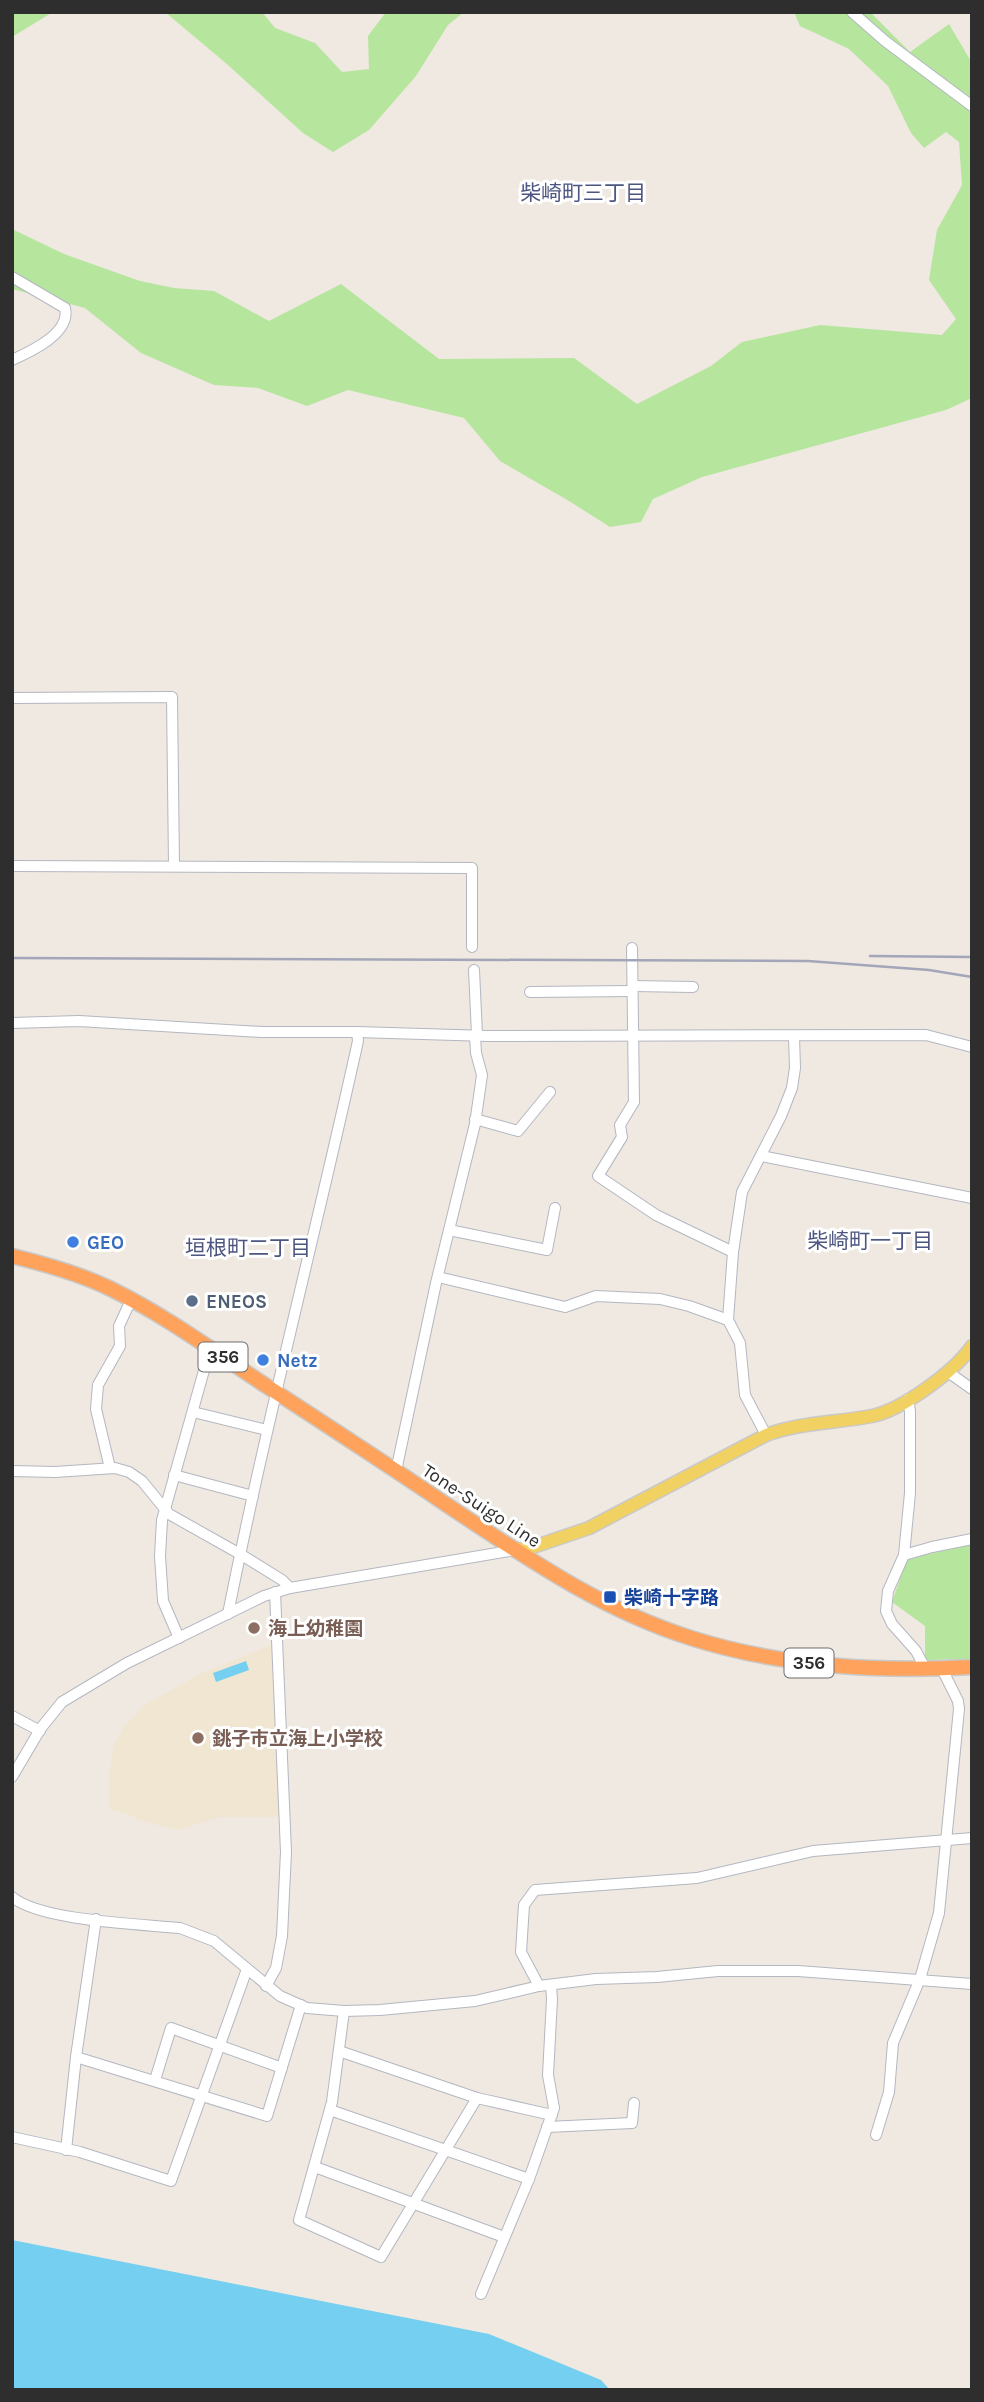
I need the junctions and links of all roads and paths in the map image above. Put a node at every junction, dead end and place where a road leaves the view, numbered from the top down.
1 (852, 12) edge
2 (972, 106) edge
3 (12, 277) edge
4 (12, 360) edge
5 (12, 698) edge
6 (12, 866) edge
7 (174, 866) junction
8 (472, 947) dead end
9 (632, 948) dead end
10 (474, 970) dead end
11 (693, 987) dead end
12 (632, 989) junction
13 (530, 992) dead end
14 (12, 1023) edge
15 (357, 1032) junction
16 (476, 1035) junction
17 (633, 1037) junction
18 (794, 1037) junction
19 (972, 1047) edge
20 (551, 1092) dead end
21 (475, 1119) junction
22 (761, 1156) junction
23 (972, 1198) edge
24 (555, 1208) dead end
25 (449, 1230) junction
26 (733, 1252) junction
27 (12, 1256) edge
28 (438, 1278) junction
29 (131, 1300) junction
30 (728, 1320) junction
31 (972, 1346) edge
32 (210, 1349) junction
33 (948, 1372) junction
34 (972, 1389) edge
35 (275, 1392) junction
36 (908, 1399) junction
37 (193, 1412) junction
38 (267, 1430) junction
39 (766, 1435) junction
40 (110, 1468) junction
41 (12, 1471) edge
42 (396, 1471) junction
43 (174, 1475) junction
44 (253, 1496) junction
45 (164, 1510) junction
46 (972, 1539) edge
47 (515, 1550) junction
48 (240, 1554) junction
49 (904, 1556) junction
50 (290, 1588) junction
51 (275, 1592) junction
52 (228, 1614) junction
53 (179, 1638) junction
54 (972, 1667) edge
55 (925, 1668) junction
56 (942, 1669) junction
57 (12, 1716) edge
58 (40, 1731) junction
59 (12, 1777) edge
60 (972, 1838) edge
61 (946, 1841) junction
62 (12, 1897) edge
63 (96, 1919) junction
64 (247, 1969) junction
65 (920, 1979) junction
66 (972, 1984) edge
67 (551, 1985) junction
68 (267, 1986) junction
69 (539, 1986) junction
70 (302, 2005) junction
71 (344, 2011) junction
72 (220, 2046) junction
73 (339, 2051) junction
74 (76, 2057) junction
75 (282, 2068) junction
76 (155, 2080) junction
77 (201, 2094) junction
78 (477, 2098) junction
79 (634, 2103) dead end
80 (330, 2110) junction
81 (552, 2115) junction
82 (548, 2127) junction
83 (876, 2135) dead end
84 (12, 2137) edge
85 (66, 2150) junction
86 (445, 2150) junction
87 (315, 2167) junction
88 (529, 2179) junction
89 (413, 2203) junction
90 (503, 2237) junction
91 (481, 2294) dead end

1 - 2 street
3 - 4 street
5 - 7 street
6 - 7 street
7 - 8 street
9 - 12 street
10 - 16 street
11 - 12 street
12 - 13 street
12 - 17 street
14 - 15 street
15 - 16 street
15 - 35 street
16 - 17 street
16 - 21 street
17 - 18 street
17 - 26 street
18 - 19 street
18 - 22 street
20 - 21 street
21 - 25 street
22 - 23 street
22 - 26 street
24 - 25 street
25 - 28 street
26 - 30 street
27 - 29 highway, Tone-Suigo Line / 356
28 - 30 street
28 - 42 street
29 - 32 highway, Tone-Suigo Line / 356
29 - 40 street
30 - 39 street
31 - 33 main road
32 - 35 highway, Tone-Suigo Line / 356
32 - 37 street
33 - 34 street
33 - 36 main road
35 - 38 street
35 - 42 highway, Tone-Suigo Line / 356
36 - 39 main road
36 - 49 street
37 - 38 street
37 - 43 street
38 - 44 street
39 - 47 main road
40 - 41 street
40 - 45 street
42 - 47 highway, Tone-Suigo Line / 356
43 - 44 street
43 - 45 street
44 - 48 street
45 - 48 street
45 - 53 street
46 - 49 street
47 - 50 street
47 - 55 highway, Tone-Suigo Line / 356
48 - 50 street
48 - 52 street
49 - 55 street
50 - 51 street
51 - 52 street
51 - 68 street
52 - 53 street
53 - 58 street
54 - 56 highway, Tone-Suigo Line / 356
55 - 56 highway, Tone-Suigo Line / 356
56 - 61 street
57 - 58 street
58 - 59 street
60 - 61 street
61 - 65 street
61 - 69 street
62 - 63 street
63 - 64 street
63 - 74 street
64 - 68 street
64 - 72 street
65 - 66 street
65 - 67 street
65 - 83 street
67 - 69 street
67 - 81 street
68 - 70 street
69 - 71 street
70 - 71 street
70 - 75 street
71 - 73 street
72 - 75 street
72 - 76 street
72 - 77 street
73 - 78 street
73 - 80 street
74 - 76 street
74 - 85 street
75 - 77 street
76 - 77 street
77 - 85 street
78 - 81 street
78 - 86 street
79 - 82 street
80 - 86 street
80 - 87 street
81 - 82 street
82 - 88 street
84 - 85 street
86 - 88 street
86 - 89 street
87 - 89 street
87 - 89 street
88 - 90 street
89 - 90 street
90 - 91 street

